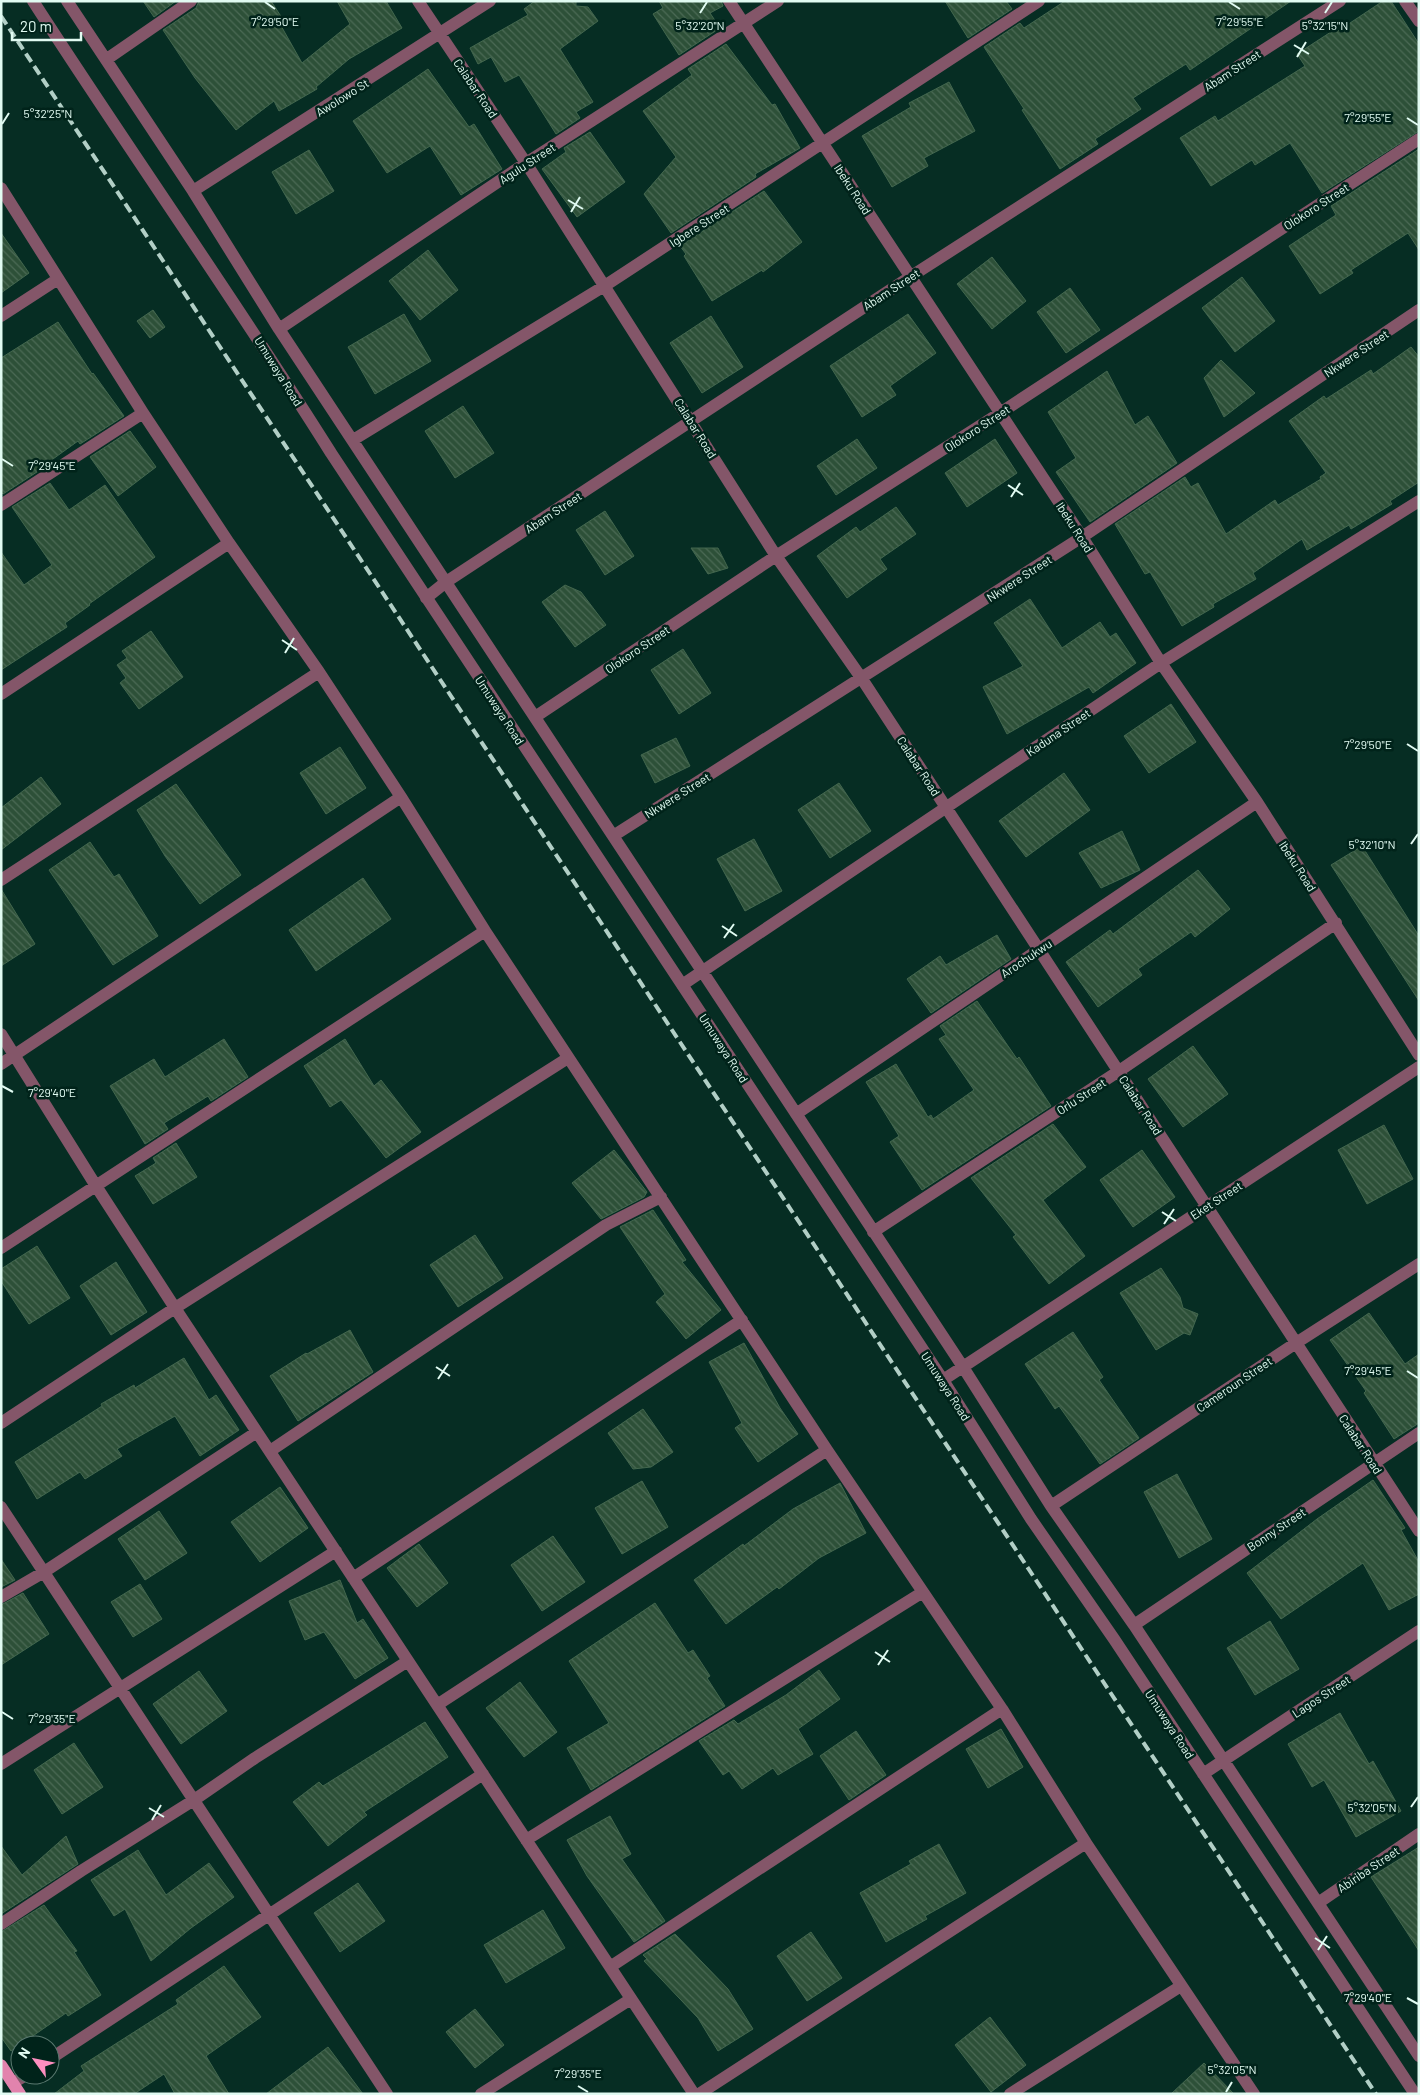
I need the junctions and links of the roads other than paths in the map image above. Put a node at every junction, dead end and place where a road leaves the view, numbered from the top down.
1 (33, 1) edge
2 (66, 1) edge
3 (192, 1) edge
4 (418, 1) edge
5 (490, 1) edge
6 (729, 1) edge
7 (778, 1) edge
8 (1039, 1) edge
9 (1340, 1) edge
10 (1405, 1) edge
11 (1419, 21) edge
12 (744, 24) junction
13 (441, 34) junction
14 (107, 59) junction
15 (1419, 139) edge
16 (824, 143) junction
17 (526, 163) junction
18 (1, 188) edge
19 (192, 191) junction
20 (910, 277) junction
21 (58, 279) junction
22 (606, 286) junction
23 (1419, 310) edge
24 (1, 316) edge
25 (279, 329) junction
26 (143, 413) junction
27 (1000, 413) junction
28 (692, 422) junction
29 (353, 440) junction
30 (1419, 501) edge
31 (1, 506) edge
32 (1082, 538) junction
33 (229, 542) junction
34 (776, 556) junction
35 (446, 582) junction
36 (426, 598) junction
37 (1161, 663) junction
38 (319, 672) junction
39 (862, 679) junction
40 (1, 694) edge
41 (535, 717) junction
42 (401, 796) junction
43 (1256, 802) junction
44 (946, 807) junction
45 (612, 836) junction
46 (1, 880) edge
47 (1336, 923) junction
48 (485, 931) junction
49 (1039, 948) junction
50 (702, 972) junction
51 (682, 985) junction
52 (1, 1034) edge
53 (15, 1055) junction
54 (1419, 1055) edge
55 (568, 1058) junction
56 (1, 1064) edge
57 (1419, 1067) edge
58 (1119, 1071) junction
59 (796, 1114) junction
60 (96, 1186) junction
61 (661, 1197) junction
62 (1207, 1206) junction
63 (873, 1232) junction
64 (1, 1248) edge
65 (1419, 1264) edge
66 (175, 1308) junction
67 (742, 1320) junction
68 (1296, 1343) junction
69 (963, 1367) junction
70 (943, 1380) junction
71 (1, 1423) edge
72 (257, 1432) junction
73 (1419, 1433) edge
74 (827, 1450) junction
75 (270, 1451) junction
76 (1373, 1464) junction
77 (1052, 1506) junction
78 (1, 1507) edge
79 (1419, 1531) edge
80 (336, 1551) junction
81 (44, 1572) junction
82 (353, 1578) junction
83 (923, 1592) junction
84 (1, 1597) edge
85 (1134, 1625) junction
86 (1419, 1631) edge
87 (408, 1661) junction
88 (121, 1689) junction
89 (438, 1705) junction
90 (1002, 1709) junction
91 (1223, 1760) junction
92 (1, 1764) edge
93 (482, 1774) junction
94 (1203, 1774) junction
95 (194, 1800) junction
96 (1419, 1834) edge
97 (526, 1840) junction
98 (1086, 1843) junction
99 (1318, 1903) junction
100 (269, 1914) junction
101 (1, 1924) edge
102 (610, 1967) junction
103 (1181, 1986) junction
104 (631, 1999) junction
105 (60, 2052) edge
106 (1419, 2056) edge
107 (1, 2065) edge
108 (17, 2088) edge
109 (387, 2094) edge
110 (482, 2094) edge
111 (694, 2094) edge
112 (699, 2094) edge
113 (1010, 2094) edge
114 (1254, 2094) edge
115 (1415, 2094) edge

1 - 36 street, Umuwaya Road
2 - 14 street, Umuwaya Road
3 - 14 street
4 - 13 street, Calabar Road
5 - 13 street, Awolowo St
6 - 12 street, Ibeku Road
7 - 12 street, Agulu Street
8 - 16 street, Igbere Street
9 - 20 street, Abam Street
10 - 11 street
12 - 16 street, Ibeku Road
12 - 17 street, Agulu Street
13 - 17 street, Calabar Road
13 - 19 street, Awolowo St
14 - 19 street, Umuwaya Road
15 - 27 street, Olokoro Street
16 - 20 street, Ibeku Road
16 - 22 street, Igbere Street
17 - 22 street, Calabar Road
17 - 25 street, Agulu Street
18 - 21 street
19 - 25 street, Umuwaya Road
20 - 27 street, Ibeku Road
20 - 28 street, Abam Street
21 - 24 street
21 - 26 street
22 - 28 street, Calabar Road
22 - 29 street, Igbere Street
23 - 32 street, Nkwere Street
25 - 29 street, Umuwaya Road
26 - 31 street
26 - 33 street
27 - 32 street, Ibeku Road
27 - 34 street, Olokoro Street
28 - 34 street, Calabar Road
28 - 35 street, Abam Street
29 - 35 street, Umuwaya Road
30 - 37 street, Kaduna Street
32 - 37 street, Ibeku Road
32 - 39 street, Nkwere Street
33 - 38 street
33 - 40 street
34 - 39 street, Calabar Road
34 - 41 street, Olokoro Street
35 - 36 street, Abam Street
35 - 41 street, Umuwaya Road
36 - 51 street, Umuwaya Road
37 - 43 street, Ibeku Road
37 - 44 street, Kaduna Street
38 - 42 street
38 - 46 street
39 - 44 street, Calabar Road
39 - 45 street, Nkwere Street
41 - 45 street, Umuwaya Road
42 - 48 street
42 - 53 street
43 - 47 street, Ibeku Road
43 - 49 street, Arochukwu
44 - 49 street, Calabar Road
44 - 50 street, Kaduna Street
45 - 50 street, Umuwaya Road
47 - 54 street, Ibeku Road
47 - 58 street, Orlu Street
48 - 55 street
48 - 60 street
49 - 58 street, Calabar Road
49 - 59 street, Arochukwu
50 - 51 street, Kaduna Street
50 - 59 street, Umuwaya Road
51 - 70 street, Umuwaya Road
52 - 53 street
53 - 56 street
53 - 60 street
55 - 61 street
55 - 66 street
57 - 62 street, Eket Street
58 - 62 street, Calabar Road
58 - 63 street, Orlu Street
59 - 63 street, Umuwaya Road
60 - 64 street
60 - 66 street
61 - 67 street
61 - 75 street
62 - 68 street, Calabar Road
62 - 69 street, Eket Street
63 - 69 street, Umuwaya Road
65 - 68 street, Cameroun Street
66 - 71 street
66 - 72 street
67 - 74 street
67 - 82 street
68 - 76 street, Calabar Road
68 - 77 street, Cameroun Street
69 - 70 street, Eket Street
69 - 77 street, Umuwaya Road
70 - 94 street, Umuwaya Road
72 - 75 street
72 - 81 street
73 - 76 street, Bonny Street
74 - 83 street
74 - 89 street
75 - 80 street
76 - 79 street, Calabar Road
76 - 85 street, Bonny Street
77 - 85 street, Umuwaya Road
78 - 81 street
80 - 82 street
80 - 88 street
81 - 84 street
81 - 88 street
82 - 87 street
83 - 90 street
83 - 97 street
85 - 91 street, Umuwaya Road
86 - 91 street, Lagos Street
87 - 89 street
87 - 95 street
88 - 92 street
88 - 95 street
89 - 93 street
90 - 98 street
90 - 102 street
91 - 94 street, Lagos Street
91 - 99 street, Umuwaya Road
93 - 97 street
93 - 100 street
94 - 115 street, Umuwaya Road
95 - 100 street
95 - 101 street
96 - 99 street, Abiriba Street
97 - 102 street
98 - 103 street
98 - 112 street
99 - 106 street, Umuwaya Road
100 - 105 street
100 - 109 street
102 - 104 street
103 - 113 street
103 - 114 street
104 - 110 street
104 - 111 street
107 - 108 main road

